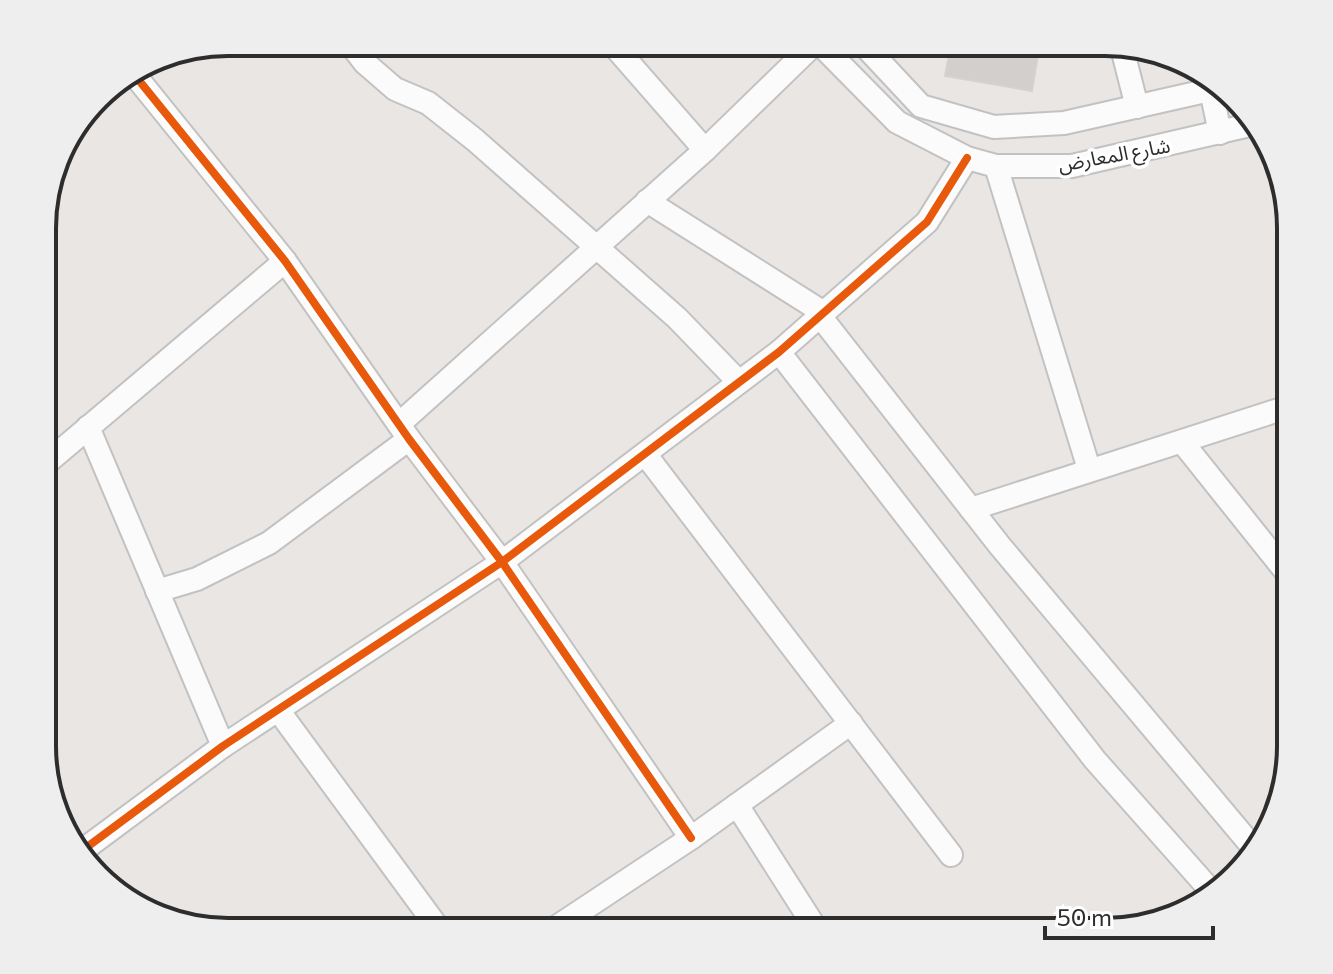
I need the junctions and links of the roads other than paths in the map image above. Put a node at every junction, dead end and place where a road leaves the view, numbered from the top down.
1 (360, 56) edge
2 (623, 56) edge
3 (802, 56) edge
4 (832, 56) edge
5 (874, 56) edge
6 (1124, 57) edge
7 (140, 81) edge
8 (1208, 91) edge
9 (1218, 98) edge
10 (1137, 107) junction
11 (1244, 127) edge
12 (1220, 133) junction
13 (705, 150) junction
14 (967, 158) junction
15 (996, 166) junction
16 (642, 206) junction
17 (605, 239) junction
18 (285, 261) junction
19 (820, 316) junction
20 (785, 346) junction
21 (738, 381) junction
22 (1277, 411) edge
23 (88, 427) junction
24 (404, 432) junction
25 (1183, 443) junction
26 (645, 454) junction
27 (56, 455) edge
28 (1089, 469) junction
29 (971, 509) junction
30 (1277, 560) edge
31 (502, 562) junction
32 (157, 591) junction
33 (278, 710) junction
34 (851, 723) junction
35 (223, 746) junction
36 (737, 805) junction
37 (691, 838) junction
38 (1247, 842) edge
39 (89, 846) edge
40 (951, 855) dead end
41 (1206, 885) edge
42 (431, 918) edge
43 (570, 918) edge
44 (809, 918) edge

1 - 17 street
2 - 13 street
3 - 13 street
4 - 14 street, شارع المعارض
5 - 10 street, شارع المعارض
6 - 10 street
7 - 18 street
8 - 10 street, شارع المعارض
9 - 12 street
11 - 12 street, شارع المعارض
12 - 15 street, شارع المعارض
13 - 16 street
14 - 15 street, شارع المعارض
14 - 19 street
15 - 28 street
16 - 17 street
16 - 19 street
17 - 21 street
17 - 24 street
18 - 23 street
18 - 24 street
19 - 20 street
19 - 29 street
20 - 21 street
20 - 41 street
21 - 26 street
22 - 25 street
23 - 27 street
23 - 32 street
24 - 31 street
24 - 32 street
25 - 28 street
25 - 30 street
26 - 31 street
26 - 34 street
28 - 29 street
29 - 38 street
31 - 33 street
31 - 37 street
32 - 35 street
33 - 35 street
33 - 42 street
34 - 36 street
34 - 40 street
35 - 39 street
36 - 37 street
36 - 44 street
37 - 43 street

